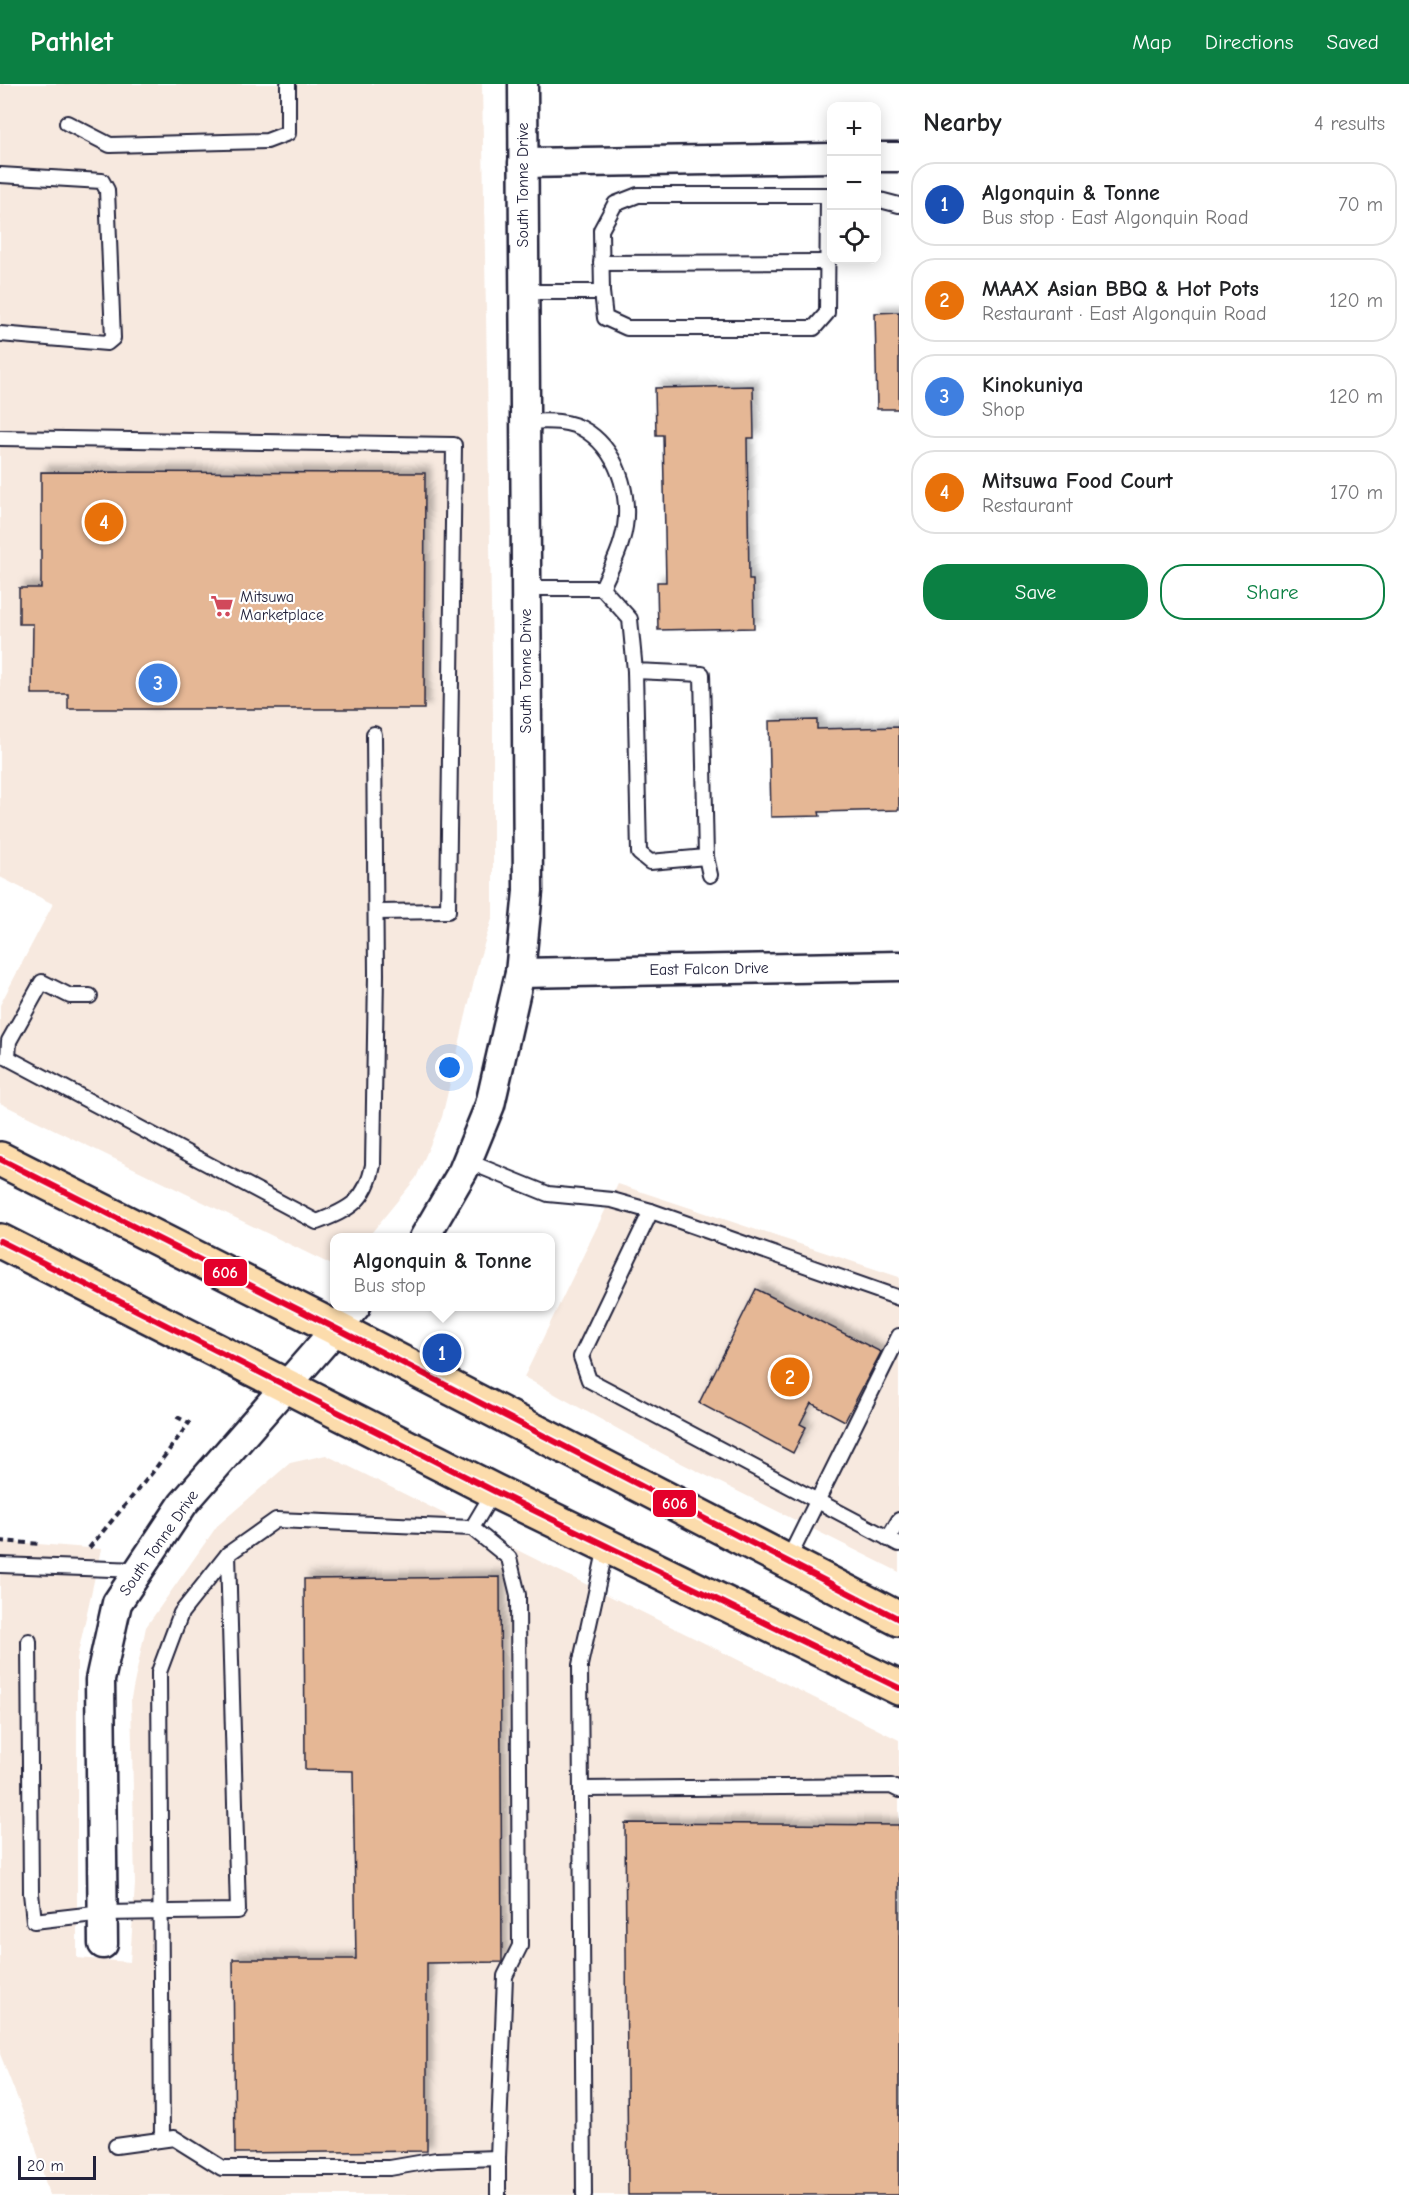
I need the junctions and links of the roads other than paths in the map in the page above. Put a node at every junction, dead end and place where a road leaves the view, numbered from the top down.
1 (288, 84) edge
2 (523, 84) edge
3 (67, 123) dead end
4 (881, 157) edge
5 (899, 157) edge
6 (827, 158) edge
7 (523, 163) junction
8 (0, 175) edge
9 (827, 195) edge
10 (881, 201) edge
11 (899, 205) edge
12 (827, 262) edge
13 (601, 263) junction
14 (828, 264) edge
15 (524, 292) junction
16 (602, 292) junction
17 (0, 334) edge
18 (525, 422) junction
19 (0, 438) edge
20 (525, 588) junction
21 (602, 588) junction
22 (636, 671) junction
23 (374, 734) dead end
24 (706, 857) junction
25 (710, 875) dead end
26 (376, 912) junction
27 (899, 966) edge
28 (519, 973) junction
29 (90, 996) dead end
30 (0, 1159) edge
31 (467, 1161) junction
32 (651, 1210) junction
33 (427, 1233) edge
34 (0, 1241) edge
35 (899, 1298) edge
36 (330, 1310) edge
37 (345, 1317) edge
38 (899, 1336) edge
39 (284, 1386) junction
40 (494, 1491) junction
41 (817, 1502) junction
42 (899, 1520) edge
43 (472, 1528) junction
44 (894, 1541) edge
45 (606, 1547) junction
46 (228, 1554) junction
47 (787, 1562) junction
48 (0, 1565) edge
49 (139, 1570) junction
50 (899, 1619) edge
51 (29, 1641) dead end
52 (899, 1689) edge
53 (581, 1789) junction
54 (899, 1790) edge
55 (103, 1913) junction
56 (160, 1913) junction
57 (103, 1944) dead end
58 (162, 2139) junction
59 (116, 2146) dead end
60 (498, 2158) junction
61 (498, 2195) edge
62 (584, 2195) edge

1 - 3 lane
2 - 7 street, South Tonne Drive
4 - 5 street
6 - 7 street
7 - 15 street, South Tonne Drive
8 - 17 lane
9 - 13 lane
10 - 11 lane
12 - 13 lane
13 - 16 lane
14 - 16 lane
15 - 16 lane
15 - 18 street, South Tonne Drive
18 - 20 street, South Tonne Drive
18 - 21 lane
19 - 26 lane
20 - 21 lane
20 - 28 street, South Tonne Drive
21 - 22 lane
22 - 24 lane
22 - 24 lane
23 - 26 lane
24 - 25 lane
26 - 29 lane
27 - 28 street, East Falcon Drive
28 - 31 street, South Tonne Drive
30 - 36 main road
31 - 32 lane
31 - 33 street, South Tonne Drive
32 - 35 lane
32 - 41 lane
34 - 39 main road
37 - 39 street, South Tonne Drive
37 - 47 main road
38 - 41 lane
39 - 40 main road
39 - 49 street, South Tonne Drive
40 - 43 lane
40 - 45 main road
41 - 44 lane
41 - 47 lane
42 - 44 lane
43 - 46 lane
43 - 60 lane
45 - 52 main road
45 - 53 lane
46 - 56 lane
46 - 56 lane
47 - 50 main road
48 - 49 lane
49 - 55 street, South Tonne Drive
51 - 55 lane
53 - 54 lane
53 - 62 lane
55 - 56 lane
55 - 57 street, South Tonne Drive
56 - 58 lane
58 - 59 lane
58 - 60 lane
60 - 61 lane

